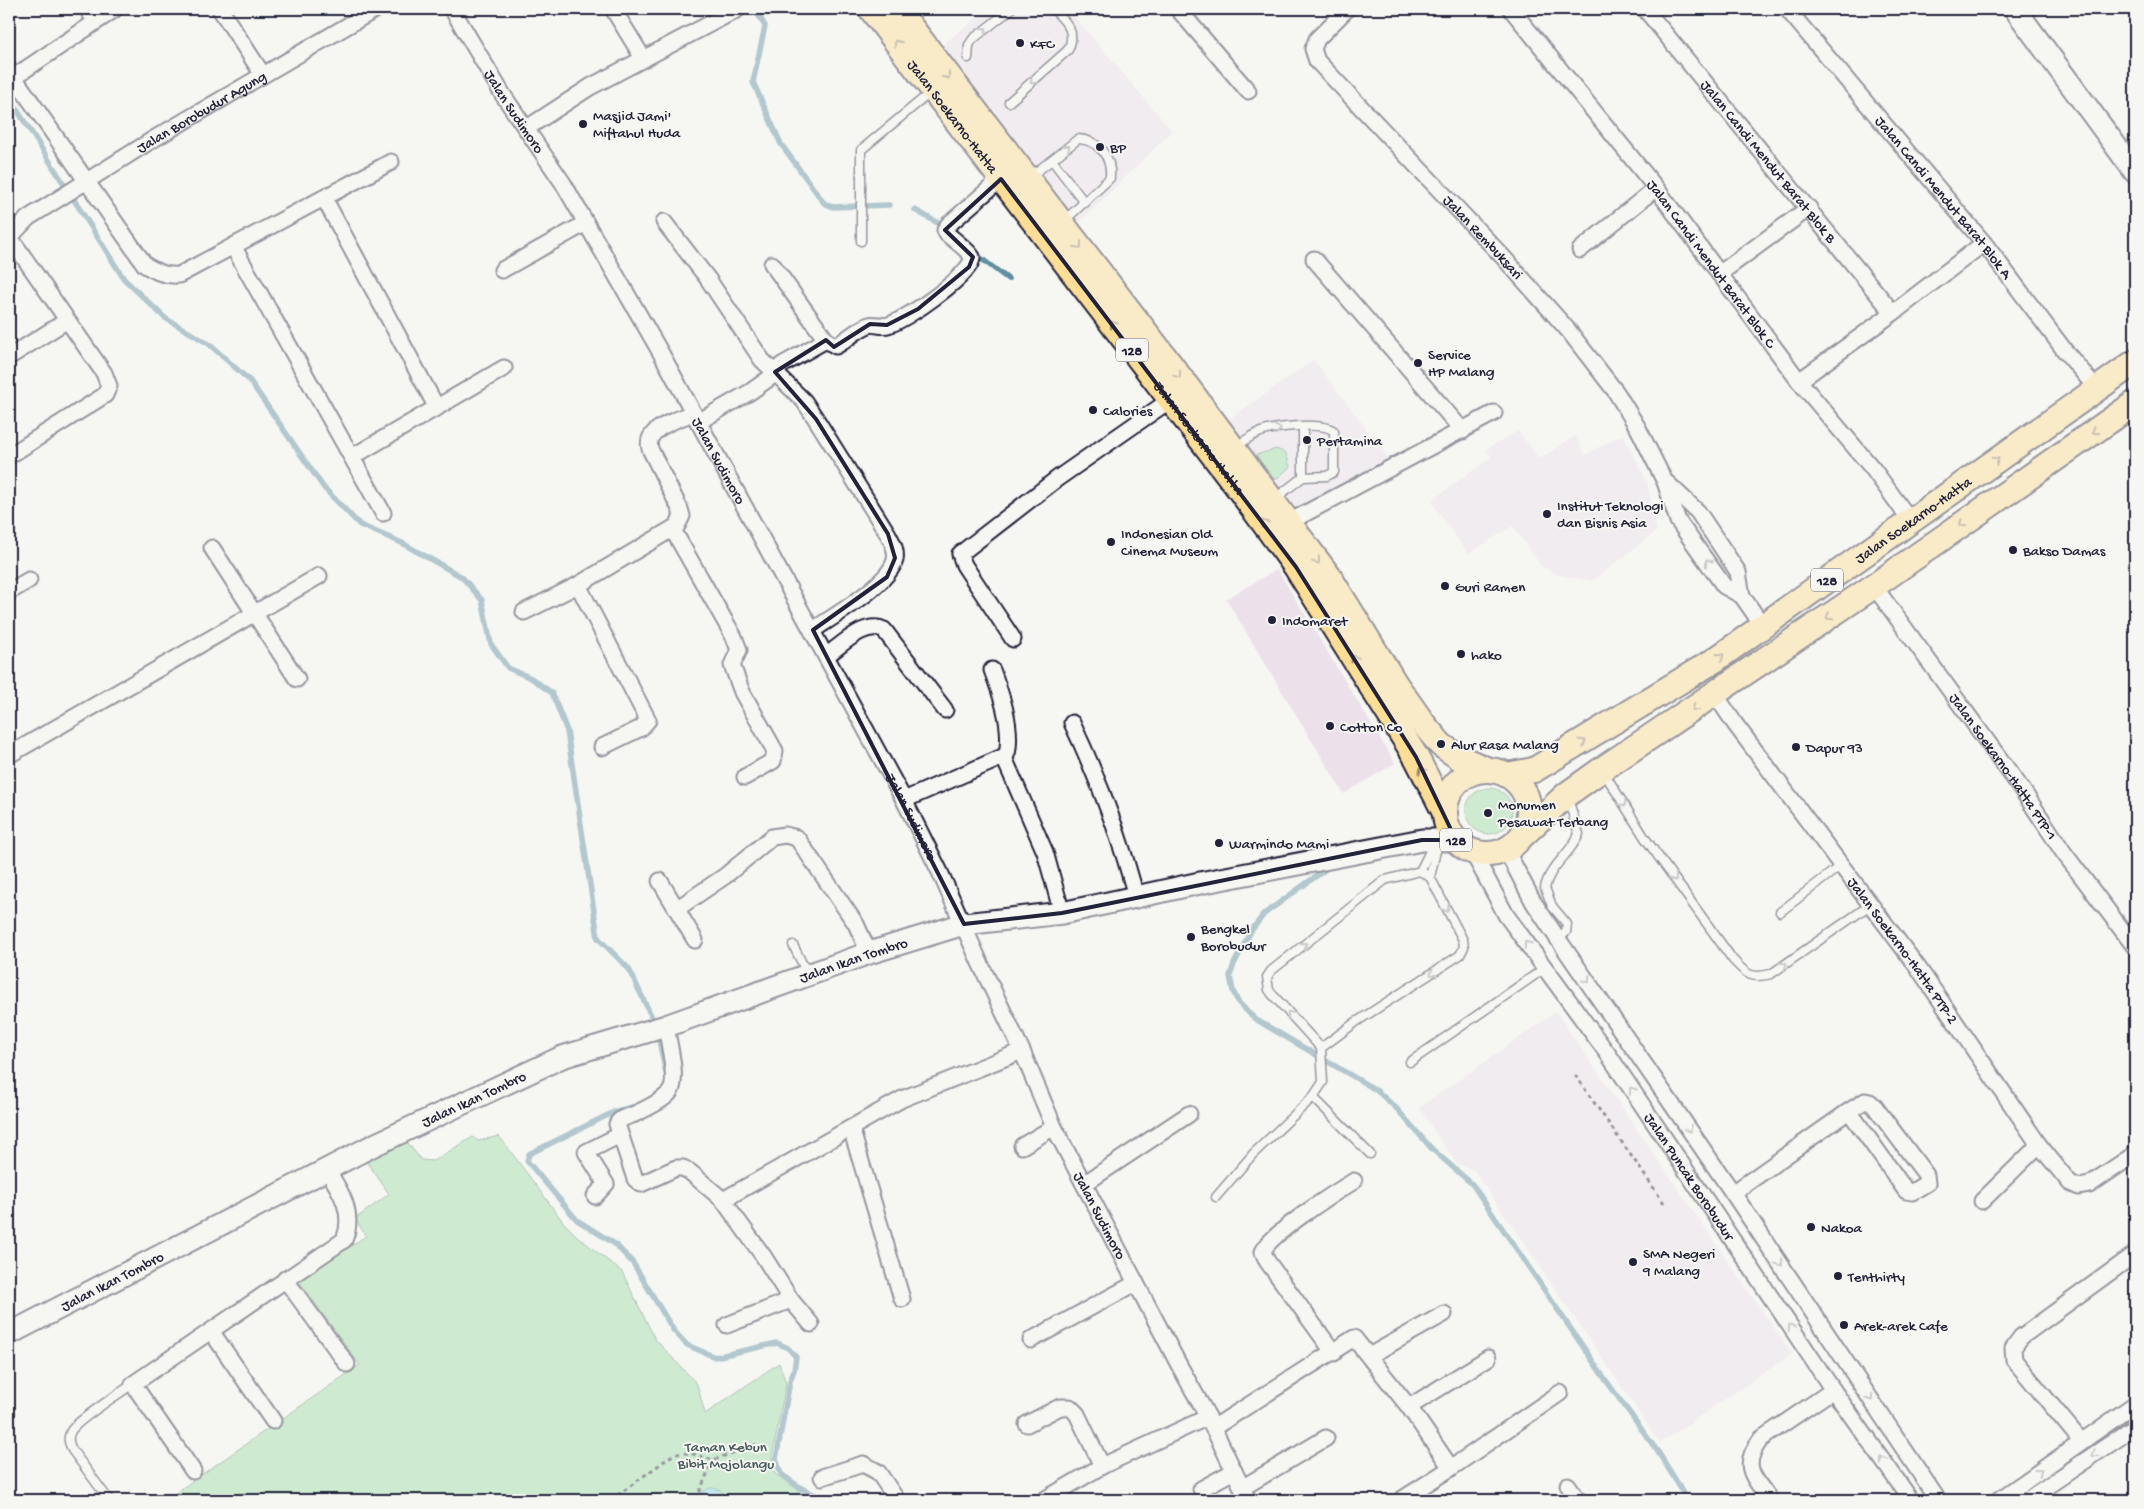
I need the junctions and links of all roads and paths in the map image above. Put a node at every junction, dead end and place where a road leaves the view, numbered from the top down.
1 (115, 9) edge
2 (220, 9) edge
3 (376, 9) edge
4 (452, 9) edge
5 (613, 9) edge
6 (738, 9) edge
7 (1012, 9) edge
8 (1053, 9) edge
9 (1178, 9) edge
10 (1347, 9) edge
11 (1511, 9) edge
12 (1645, 9) edge
13 (1787, 9) edge
14 (2015, 9) edge
15 (881, 10) edge
16 (92, 15) edge
17 (643, 58) junction
18 (968, 58) dead end
19 (11, 74) edge
20 (262, 75) junction
21 (932, 91) junction
22 (1248, 91) dead end
23 (1009, 102) dead end
24 (527, 128) junction
25 (1052, 160) junction
26 (391, 162) dead end
27 (2135, 172) edge
28 (1028, 178) junction
29 (1001, 179) junction
30 (82, 185) junction
31 (1656, 188) junction
32 (324, 198) junction
33 (1085, 203) junction
34 (1809, 208) junction
35 (28, 218) junction
36 (9, 220) edge
37 (664, 222) dead end
38 (586, 223) junction
39 (1062, 224) junction
40 (9, 237) edge
41 (861, 241) dead end
42 (1984, 243) junction
43 (233, 246) junction
44 (1580, 250) dead end
45 (1314, 259) dead end
46 (772, 264) dead end
47 (502, 270) dead end
48 (1719, 274) junction
49 (1893, 313) junction
50 (66, 321) junction
51 (826, 340) junction
52 (9, 357) edge
53 (2135, 362) edge
54 (504, 368) dead end
55 (775, 372) junction
56 (1799, 381) junction
57 (2096, 388) junction
58 (1170, 400) junction
59 (2135, 402) edge
60 (437, 408) junction
61 (1494, 414) dead end
62 (695, 417) junction
63 (1303, 427) junction
64 (1463, 431) junction
65 (1234, 448) junction
66 (9, 456) edge
67 (352, 457) junction
68 (1303, 477) junction
69 (1665, 482) junction
70 (1273, 500) junction
71 (383, 513) dead end
72 (1910, 520) junction
73 (1289, 522) junction
74 (673, 530) junction
75 (1931, 546) junction
76 (212, 548) dead end
77 (319, 576) dead end
78 (29, 580) dead end
79 (578, 585) junction
80 (1874, 586) junction
81 (9, 592) edge
82 (1742, 596) junction
83 (524, 612) dead end
84 (255, 614) junction
85 (1763, 626) junction
86 (812, 630) junction
87 (1013, 639) dead end
88 (826, 656) junction
89 (992, 670) dead end
90 (297, 678) dead end
91 (1715, 694) junction
92 (945, 710) dead end
93 (1072, 723) dead end
94 (602, 747) dead end
95 (9, 755) edge
96 (1005, 756) junction
97 (1601, 770) junction
98 (1497, 772) junction
99 (745, 777) dead end
100 (1566, 795) junction
101 (904, 800) junction
102 (1445, 813) junction
103 (1450, 842) junction
104 (1514, 842) junction
105 (1840, 866) junction
106 (1420, 871) junction
107 (1430, 877) junction
108 (660, 881) dead end
109 (1136, 896) junction
110 (1870, 905) junction
111 (678, 908) junction
112 (1780, 912) dead end
113 (1062, 913) junction
114 (964, 924) junction
115 (1558, 939) junction
116 (695, 940) dead end
117 (793, 945) dead end
118 (2135, 947) edge
119 (869, 953) junction
120 (1545, 968) junction
121 (808, 975) junction
122 (666, 1026) junction
123 (1628, 1040) junction
124 (1321, 1050) junction
125 (1022, 1051) junction
126 (1608, 1054) junction
127 (1410, 1062) dead end
128 (1575, 1075) dead end
129 (1313, 1097) junction
130 (1849, 1110) junction
131 (1189, 1114) dead end
132 (1054, 1126) junction
133 (851, 1128) junction
134 (620, 1135) junction
135 (2039, 1145) junction
136 (1022, 1146) dead end
137 (1370, 1154) dead end
138 (2135, 1154) edge
139 (327, 1170) junction
140 (1354, 1180) dead end
141 (1084, 1184) junction
142 (1733, 1193) junction
143 (595, 1196) dead end
144 (1216, 1197) dead end
145 (723, 1200) junction
146 (1982, 1201) dead end
147 (1664, 1203) dead end
148 (2135, 1254) edge
149 (284, 1279) junction
150 (1136, 1284) junction
151 (1799, 1290) junction
152 (902, 1299) dead end
153 (791, 1300) junction
154 (1776, 1304) junction
155 (1444, 1314) dead end
156 (811, 1324) dead end
157 (727, 1325) dead end
158 (211, 1332) junction
159 (9, 1334) edge
160 (1031, 1340) dead end
161 (1334, 1353) junction
162 (1369, 1356) junction
163 (1488, 1358) dead end
164 (347, 1364) dead end
165 (133, 1384) junction
166 (1833, 1390) junction
167 (1560, 1393) dead end
168 (2135, 1404) edge
169 (1409, 1407) junction
170 (273, 1421) dead end
171 (1211, 1423) junction
172 (1027, 1424) dead end
173 (2135, 1426) edge
174 (1326, 1438) dead end
175 (2081, 1441) junction
176 (757, 1444) dead end
177 (713, 1460) junction
178 (1102, 1466) junction
179 (1451, 1468) junction
180 (194, 1471) dead end
181 (1234, 1471) junction
182 (822, 1477) dead end
183 (1568, 1485) dead end
184 (1201, 1489) dead end
185 (1245, 1494) edge
186 (699, 1498) edge
187 (109, 1500) edge
188 (610, 1500) edge
189 (897, 1500) edge
190 (1044, 1500) edge
191 (1401, 1500) edge
192 (1578, 1500) edge
193 (1770, 1500) edge
194 (1911, 1500) edge
195 (1938, 1500) edge
196 (2000, 1500) edge
197 (2027, 1500) edge

1 - 16 street
2 - 20 street
3 - 20 street, Jalan Borobudur Agung
4 - 24 street, Jalan Sudimoro
5 - 17 street
6 - 17 street
18 -> 7 lane
8 -> 23 lane
9 - 22 street
10 - 69 street, Jalan Rembuksari
11 - 31 street, Jalan Candi Mendut Barat Blok C
12 - 34 street, Jalan Candi Mendut Barat Blok B
13 - 42 street, Jalan Candi Mendut Barat Blok A
14 - 27 street
21 -> 15 main road, Jalan Soekarno-Hatta / 128
15 -> 28 main road, Jalan Soekarno-Hatta / 128
16 - 19 street
17 - 24 street
19 - 30 street
20 - 30 street, Jalan Borobudur Agung
21 - 29 main road, Jalan Soekarno-Hatta / 128
21 - 41 lane
24 - 38 street, Jalan Sudimoro
25 - 28 lane
25 - 33 lane
25 -> 33 lane
26 - 32 street
28 - 39 main road, Jalan Soekarno-Hatta / 128
29 - 51 street
58 -> 29 main road, Jalan Soekarno-Hatta / 128
30 - 35 street, Jalan Borobudur Agung
30 - 43 street
31 - 44 street
31 - 48 street, Jalan Candi Mendut Barat Blok C
32 - 43 street
32 - 60 street
33 - 39 lane
34 - 48 street
34 - 49 street, Jalan Candi Mendut Barat Blok B
35 - 36 street, Jalan Borobudur Agung
35 - 40 street, Jalan Borobudur Agung
37 - 55 street
38 - 47 street
38 - 62 street, Jalan Sudimoro
39 -> 65 main road, Jalan Soekarno-Hatta / 128
40 - 50 street
42 - 49 street
42 - 57 street, Jalan Candi Mendut Barat Blok A
43 - 67 street
45 - 64 street
46 - 51 street
48 - 56 street, Jalan Candi Mendut Barat Blok C
49 - 56 street
50 - 52 street
50 - 66 street
51 - 55 street
53 - 57 main road, Jalan Soekarno-Hatta / 128
54 - 60 street
55 - 62 street
55 - 86 street
56 - 72 street, Jalan Candi Mendut Barat Blok C
72 -> 57 main road, Jalan Soekarno-Hatta / 128
58 - 87 street
102 -> 58 main road, Jalan Soekarno-Hatta / 128
59 -> 75 main road, 128
60 - 67 street
61 - 64 street
62 - 74 street
62 - 86 street, Jalan Sudimoro
65 -> 63 lane
63 - 68 lane
63 - 68 lane
64 - 73 street
65 - 70 main road, Jalan Soekarno-Hatta / 128
67 - 71 street
68 - 70 lane
69 - 82 street, Jalan Rembuksari
82 -> 69 street, Jalan Rembuksari
70 - 73 main road, Jalan Soekarno-Hatta / 128
72 - 75 main road
72 - 85 main road, Jalan Soekarno-Hatta / 128
73 -> 98 main road, Jalan Soekarno-Hatta / 128
74 - 79 street
74 - 99 street
75 - 80 main road, 128
76 - 84 street
77 - 84 street
78 - 81 street
79 - 83 street
79 - 94 street
80 -> 91 main road, 128
80 - 118 street, Jalan Soekarno-Hatta PTP-1
82 - 85 street, Jalan Rembuksari
84 - 90 street
84 - 95 street
98 -> 85 main road, Jalan Soekarno-Hatta / 128
86 - 88 street, Jalan Sudimoro
88 - 92 street
88 - 101 street, Jalan Sudimoro
89 - 96 street
91 -> 97 main road, 128
91 - 105 street, Jalan Soekarno-Hatta PTP-2
93 - 109 street
96 - 101 street
96 - 113 street
97 - 100 main road, 128
97 -> 110 lane
98 - 102 main road, Jalan Soekarno-Hatta / 128
98 - 104 main road, Jalan Soekarno-Hatta / 128
100 - 104 main road, 128
100 - 115 lane
101 - 114 street, Jalan Sudimoro
102 - 103 main road, Jalan Soekarno-Hatta / 128
103 - 104 main road, 128
103 - 106 lane
103 - 107 lane
103 - 109 street
120 -> 103 street, Jalan Puncak Borobudur
104 - 115 street, Jalan Puncak Borobudur
105 - 110 street, Jalan Soekarno-Hatta PTP-2
105 - 112 lane
106 - 107 lane
124 -> 106 lane
107 -> 124 lane
108 - 111 street
109 - 113 street
110 - 135 street, Jalan Soekarno-Hatta PTP-2
111 - 116 street
111 - 119 street
113 - 114 street
114 - 119 street, Jalan Ikan Tombro
114 - 125 street, Jalan Sudimoro
115 -> 123 street, Jalan Puncak Borobudur
117 - 121 lane
119 - 121 street, Jalan Ikan Tombro
120 - 126 street, Jalan Puncak Borobudur
120 - 127 lane
121 - 122 street, Jalan Ikan Tombro
122 - 134 street
122 - 139 street, Jalan Ikan Tombro
123 - 126 street
123 -> 142 street, Jalan Puncak Borobudur
124 - 129 lane
125 - 132 street, Jalan Sudimoro
125 - 133 street
154 -> 126 street, Jalan Puncak Borobudur
128 - 147 path
129 - 137 lane
129 - 144 lane
130 - 130 street
130 - 142 street
131 - 141 street
132 - 136 street
132 - 141 street, Jalan Sudimoro
133 - 145 street
133 - 152 street
134 - 143 street
134 - 145 street
135 - 138 street, Jalan Soekarno-Hatta PTP-2
135 - 146 street
139 - 149 street
139 - 159 street, Jalan Ikan Tombro
140 - 161 street
141 - 150 street, Jalan Sudimoro
142 -> 151 street, Jalan Puncak Borobudur
145 - 153 street
148 - 175 street
149 - 158 street
149 - 164 street
150 - 160 street
150 - 171 street, Jalan Sudimoro
151 - 154 street
151 -> 195 street, Jalan Puncak Borobudur
153 - 156 street
153 - 157 street
166 -> 154 street, Jalan Puncak Borobudur
155 - 162 street
158 - 165 street
158 - 170 street
161 - 162 street
161 - 171 street
162 - 169 street
163 - 169 street
165 - 180 street
165 - 187 lane
166 - 193 street
194 -> 166 street, Jalan Puncak Borobudur
167 - 179 street
168 - 175 street
169 - 179 street
171 - 178 street
171 - 181 street, Jalan Sudimoro
172 - 178 street
173 -> 197 street
174 - 185 street
196 -> 175 street
176 - 177 path
177 - 186 path
177 - 188 path
178 - 190 street
179 - 191 street
181 - 184 street
181 - 185 street, Jalan Sudimoro
182 - 189 street
183 - 192 street

